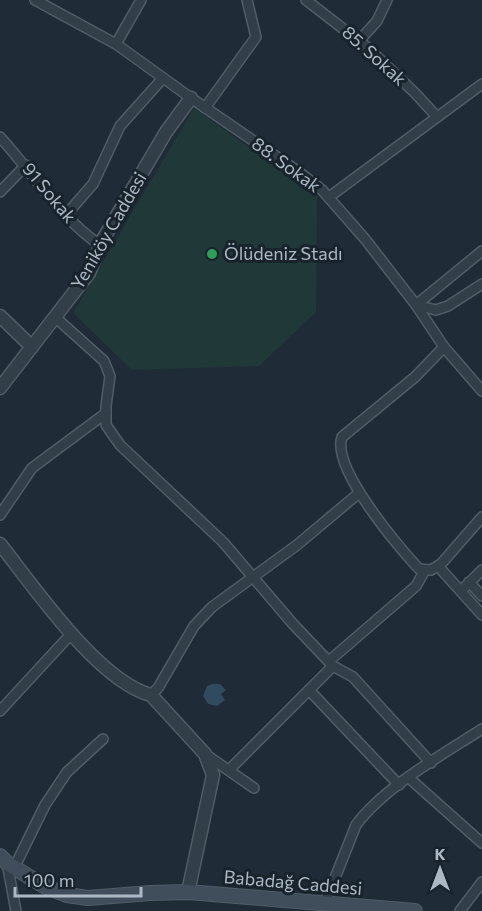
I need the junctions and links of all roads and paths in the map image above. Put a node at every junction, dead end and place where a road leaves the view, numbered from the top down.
1 (34, 0) edge
2 (141, 0) edge
3 (247, 0) edge
4 (306, 0) edge
5 (387, 0) edge
6 (359, 41) junction
7 (116, 44) junction
8 (163, 78) junction
9 (482, 84) edge
10 (190, 98) junction
11 (205, 108) junction
12 (437, 117) junction
13 (0, 137) edge
14 (26, 165) junction
15 (0, 192) edge
16 (329, 197) junction
17 (64, 216) junction
18 (100, 245) junction
19 (482, 251) edge
20 (482, 284) edge
21 (416, 305) junction
22 (0, 316) edge
23 (56, 317) junction
24 (32, 347) junction
25 (444, 347) junction
26 (0, 388) edge
27 (482, 391) edge
28 (106, 414) junction
29 (359, 493) junction
30 (0, 515) edge
31 (482, 517) edge
32 (0, 544) edge
33 (438, 566) junction
34 (425, 570) junction
35 (482, 570) edge
36 (254, 576) junction
37 (469, 582) junction
38 (461, 591) junction
39 (482, 596) edge
40 (482, 615) edge
41 (71, 634) junction
42 (331, 664) junction
43 (309, 690) junction
44 (151, 695) junction
45 (0, 711) edge
46 (482, 729) edge
47 (103, 739) dead end
48 (205, 754) junction
49 (431, 763) junction
50 (229, 770) junction
51 (409, 778) junction
52 (399, 785) junction
53 (254, 788) dead end
54 (482, 843) edge
55 (7, 862) edge
56 (482, 882) edge
57 (188, 892) junction
58 (325, 903) junction
59 (16, 911) edge
60 (415, 911) edge
61 (460, 911) edge

1 - 7 street, 88. Sokak
2 - 7 street
3 - 11 street
4 - 6 street, 85. Sokak
5 - 6 street
6 - 12 street, 85. Sokak
7 - 8 street, 88. Sokak
8 - 10 street, 88. Sokak
8 - 17 street
9 - 12 street
10 - 11 street, 88. Sokak
10 - 18 street, Yeniköy Caddesi
11 - 16 street, 88. Sokak
12 - 16 street
13 - 14 street, 91 Sokak
14 - 15 street
14 - 17 street, 91 Sokak
16 - 21 street, 88. Sokak
17 - 18 street, 91 Sokak
18 - 23 street, Yeniköy Caddesi
19 - 21 street
20 - 21 street
21 - 25 street, 88. Sokak
22 - 24 street
23 - 24 street, Yeniköy Caddesi
23 - 28 street
24 - 26 street, Yeniköy Caddesi
25 - 27 street, 88. Sokak
25 - 29 street
28 - 30 street
28 - 36 street
29 - 34 street
29 - 36 street
31 - 33 street
32 - 41 street
33 - 34 street
33 - 38 street
34 - 42 street
35 - 37 street
36 - 42 street
36 - 44 street
37 - 38 street
37 - 39 street
38 - 40 street
41 - 44 street
41 - 45 street
42 - 43 street
42 - 49 street
43 - 50 street
43 - 52 street
44 - 48 street
46 - 49 street
47 - 55 street
48 - 50 street
48 - 57 street
49 - 51 street
50 - 53 street
51 - 52 street
51 - 54 street
52 - 58 street
55 - 57 main road, Babadağ Caddesi
55 - 59 street
56 - 61 street
57 - 58 main road, Babadağ Caddesi
58 - 60 main road, Babadağ Caddesi

